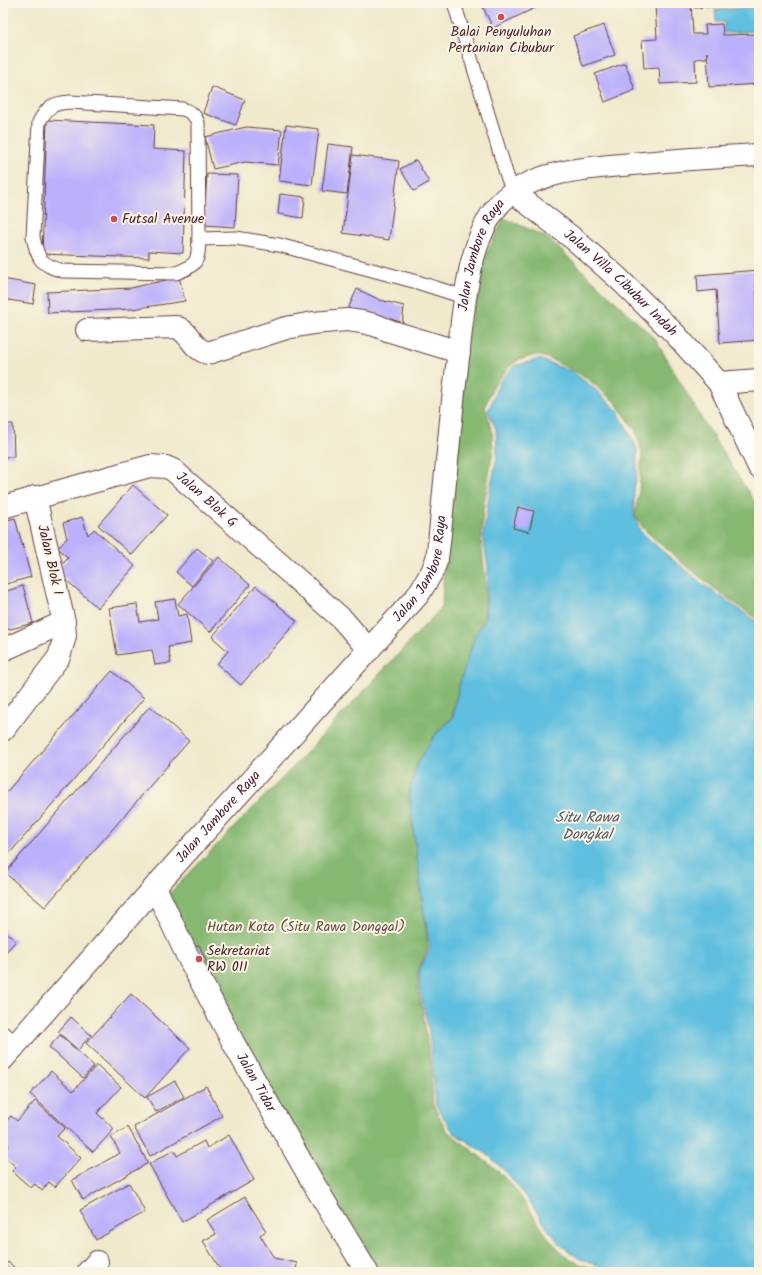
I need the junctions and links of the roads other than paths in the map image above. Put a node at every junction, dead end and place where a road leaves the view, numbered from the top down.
1 (454, 3) edge
2 (759, 154) edge
3 (513, 192) junction
4 (199, 239) junction
5 (464, 297) junction
6 (87, 330) dead end
7 (458, 356) junction
8 (759, 380) edge
9 (719, 383) junction
10 (759, 467) edge
11 (36, 497) junction
12 (3, 507) edge
13 (64, 622) junction
14 (3, 650) edge
15 (368, 650) junction
16 (3, 730) edge
17 (155, 886) junction
18 (7, 1048) edge
19 (367, 1272) edge

1 - 3 lane
2 - 3 street, Jalan Jambore Raya
3 - 5 street, Jalan Jambore Raya
3 - 9 street, Jalan Villa Cibubur Indah
4 - 4 lane
4 - 5 lane
5 - 7 street, Jalan Jambore Raya
6 - 7 street
7 - 15 street, Jalan Jambore Raya
8 - 9 street
9 - 10 street, Jalan Villa Cibubur Indah
11 - 12 street, Jalan Blok G
11 - 13 street, Jalan Blok I
11 - 15 street, Jalan Blok G
13 - 14 street
13 - 16 street, Jalan Blok I
15 - 17 street, Jalan Jambore Raya
17 - 18 street, Jalan Jambore Raya
17 - 19 street, Jalan Tidar

